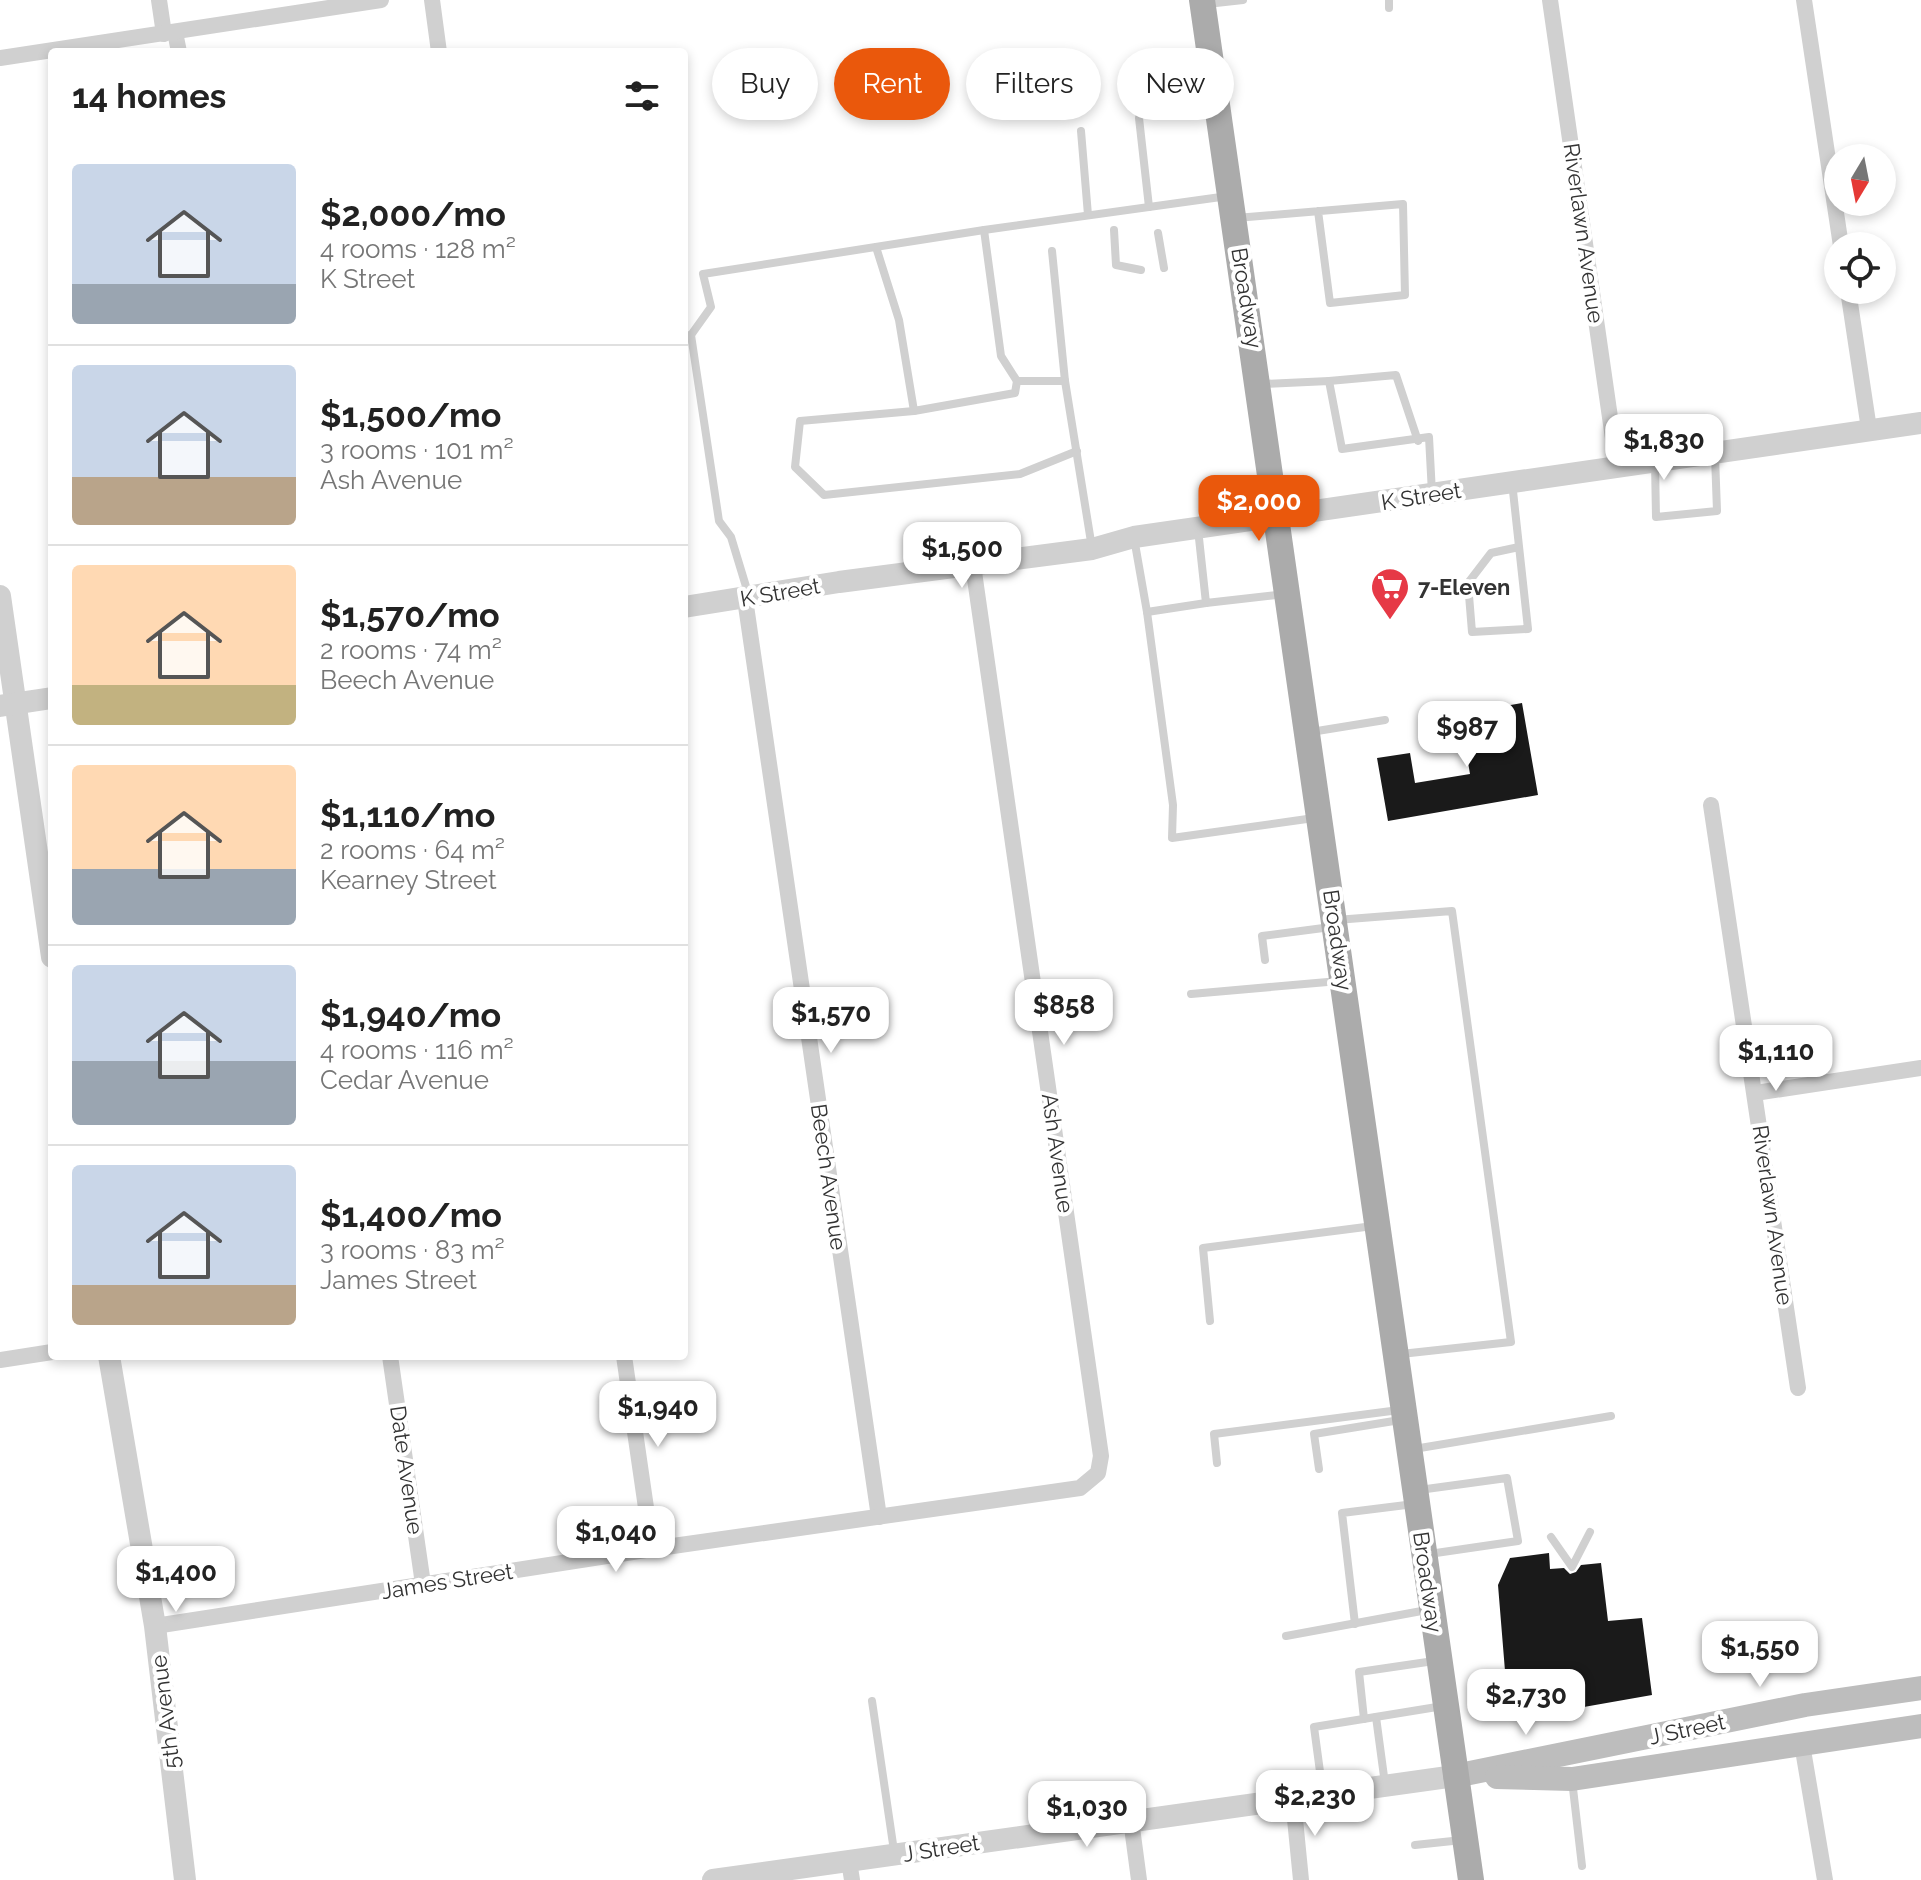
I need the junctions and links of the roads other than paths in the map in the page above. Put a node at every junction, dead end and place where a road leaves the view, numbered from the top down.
1 (159, 0) edge
2 (381, 0) edge
3 (432, 0) edge
4 (1243, 0) edge
5 (1550, 0) edge
6 (1804, 0) edge
7 (1202, 2) edge
8 (170, 33) junction
9 (68, 48) edge
10 (177, 48) edge
11 (438, 48) edge
12 (48, 51) edge
13 (0, 58) edge
14 (1139, 120) edge
15 (1081, 131) dead end
16 (1149, 207) junction
17 (1233, 207) junction
18 (1318, 211) junction
19 (1088, 215) junction
20 (984, 230) junction
21 (1114, 230) dead end
22 (1839, 232) edge
23 (1158, 233) dead end
24 (876, 247) junction
25 (1052, 251) dead end
26 (1164, 268) dead end
27 (1141, 270) dead end
28 (1850, 304) edge
29 (688, 336) edge
30 (1017, 381) junction
31 (1065, 381) junction
32 (1329, 381) junction
33 (1260, 384) junction
34 (914, 411) junction
35 (1921, 425) edge
36 (1869, 429) junction
37 (1418, 441) junction
38 (1077, 451) junction
39 (1715, 451) junction
40 (1654, 460) junction
41 (1617, 466) junction
42 (1512, 482) junction
43 (1432, 494) junction
44 (1279, 517) junction
45 (1198, 528) junction
46 (1134, 537) junction
47 (1519, 547) junction
48 (1092, 549) junction
49 (973, 565) junction
50 (1289, 594) junction
51 (0, 596) edge
52 (747, 598) junction
53 (1206, 603) junction
54 (688, 606) edge
55 (1147, 612) junction
56 (48, 699) edge
57 (8, 705) edge
58 (1385, 720) dead end
59 (1309, 732) junction
60 (1711, 805) dead end
61 (1321, 817) junction
62 (1336, 924) junction
63 (48, 934) edge
64 (1265, 960) dead end
65 (1343, 980) junction
66 (1191, 994) dead end
67 (1921, 1068) edge
68 (1755, 1093) junction
69 (1378, 1226) junction
70 (1210, 1321) dead end
71 (48, 1353) edge
72 (1396, 1355) junction
73 (0, 1360) edge
74 (110, 1360) edge
75 (391, 1360) edge
76 (625, 1360) edge
77 (1798, 1388) dead end
78 (1404, 1415) junction
79 (1611, 1416) dead end
80 (1409, 1450) junction
81 (1217, 1463) dead end
82 (1319, 1469) dead end
83 (1072, 1489) joint
84 (1416, 1497) junction
85 (879, 1517) junction
86 (1590, 1532) dead end
87 (1551, 1537) dead end
88 (652, 1549) junction
89 (1424, 1555) junction
90 (423, 1584) junction
91 (1432, 1610) junction
92 (1355, 1624) junction
93 (155, 1626) junction
94 (1286, 1636) dead end
95 (1439, 1660) junction
96 (1921, 1688) edge
97 (872, 1701) dead end
98 (1445, 1706) junction
99 (1376, 1717) junction
100 (1364, 1719) junction
101 (1921, 1726) edge
102 (1802, 1744) junction
103 (1455, 1776) junction
104 (1572, 1779) junction
105 (1385, 1785) junction
106 (1323, 1795) junction
107 (1293, 1799) junction
108 (1131, 1820) junction
109 (1465, 1840) junction
110 (1415, 1845) dead end
111 (895, 1856) junction
112 (1582, 1866) dead end
113 (850, 1871) edge
114 (185, 1880) edge
115 (713, 1880) edge
116 (1139, 1880) edge
117 (1301, 1880) edge
118 (1471, 1880) edge
119 (1825, 1880) edge

1 - 8 street
2 - 8 street
3 - 11 street
4 - 7 lane
5 - 41 street, Riverlawn Avenue
6 - 22 street
7 - 17 main road, Broadway
8 - 9 street
8 - 10 street
12 - 13 street
14 - 16 lane
15 - 19 lane
16 - 17 lane
16 - 19 lane
17 - 18 lane
17 - 33 main road, Broadway
18 - 18 lane
19 - 20 lane
20 - 24 lane
20 - 30 lane
21 - 27 lane
23 - 26 lane
24 - 29 lane
24 - 34 lane
25 - 31 lane
28 - 36 street
29 - 52 lane
30 - 31 lane
30 - 34 lane
31 - 38 lane
32 - 33 lane
32 - 37 lane
32 - 37 lane
33 - 44 main road, Broadway
34 - 38 lane
35 - 36 street, K Street
36 - 39 street, K Street
37 - 43 lane
38 - 48 lane
39 - 40 street, K Street
39 - 40 lane
40 - 41 street, K Street
41 - 42 street, K Street
42 - 43 street, K Street
42 - 47 lane
43 - 44 street, K Street
44 - 45 street, K Street
44 - 50 main road, Broadway
45 - 46 street, K Street
45 - 53 lane
46 - 48 street, K Street
46 - 55 lane
47 - 47 lane
48 - 49 street, K Street
49 - 52 street, K Street
49 - 83 street, Ash Avenue
50 - 53 lane
50 - 59 main road, Broadway
51 - 57 street
52 - 54 street, K Street
52 - 85 street, Beech Avenue
53 - 55 lane
55 - 61 lane
56 - 57 street
57 - 63 street
58 - 59 lane
59 - 61 main road, Broadway
60 - 68 street, Riverlawn Avenue
61 - 62 main road, Broadway
62 - 64 lane
62 - 65 main road, Broadway
62 - 72 lane
65 - 66 lane
65 - 69 main road, Broadway
67 - 68 street
68 - 77 street, Riverlawn Avenue
69 - 70 lane
69 - 72 main road, Broadway
71 - 73 street
72 - 78 main road, Broadway
74 - 93 street, 5th Avenue
75 - 90 street, Date Avenue
76 - 88 street
78 - 80 main road, Broadway
78 - 81 lane
78 - 82 lane
79 - 80 lane
80 - 84 main road, Broadway
83 - 85 street, James Street
84 - 89 main road, Broadway
84 - 89 lane
84 - 92 lane
85 - 88 street, James Street
86 - 87 lane
88 - 90 street, James Street
89 - 91 main road, Broadway
90 - 93 street, James Street
91 - 92 lane
91 - 95 main road, Broadway
92 - 94 lane
93 - 114 street, 5th Avenue
95 - 98 main road, Broadway
95 - 100 lane
96 - 103 main road, J Street
97 - 111 lane
98 - 99 lane
98 - 103 main road, Broadway
99 - 100 lane
99 - 105 lane
100 - 106 lane
101 - 102 main road, J Street
102 - 104 main road, J Street
102 - 119 street
103 - 104 main road, J Street
103 - 105 street, J Street
103 - 109 main road, Broadway
104 - 112 lane
105 - 106 street, J Street
106 - 107 street, J Street
107 - 108 street, J Street
107 - 117 street
108 - 111 street, J Street
108 - 116 street
109 - 110 lane
109 - 118 main road, Broadway
111 - 113 street, J Street
113 - 115 street, J Street

